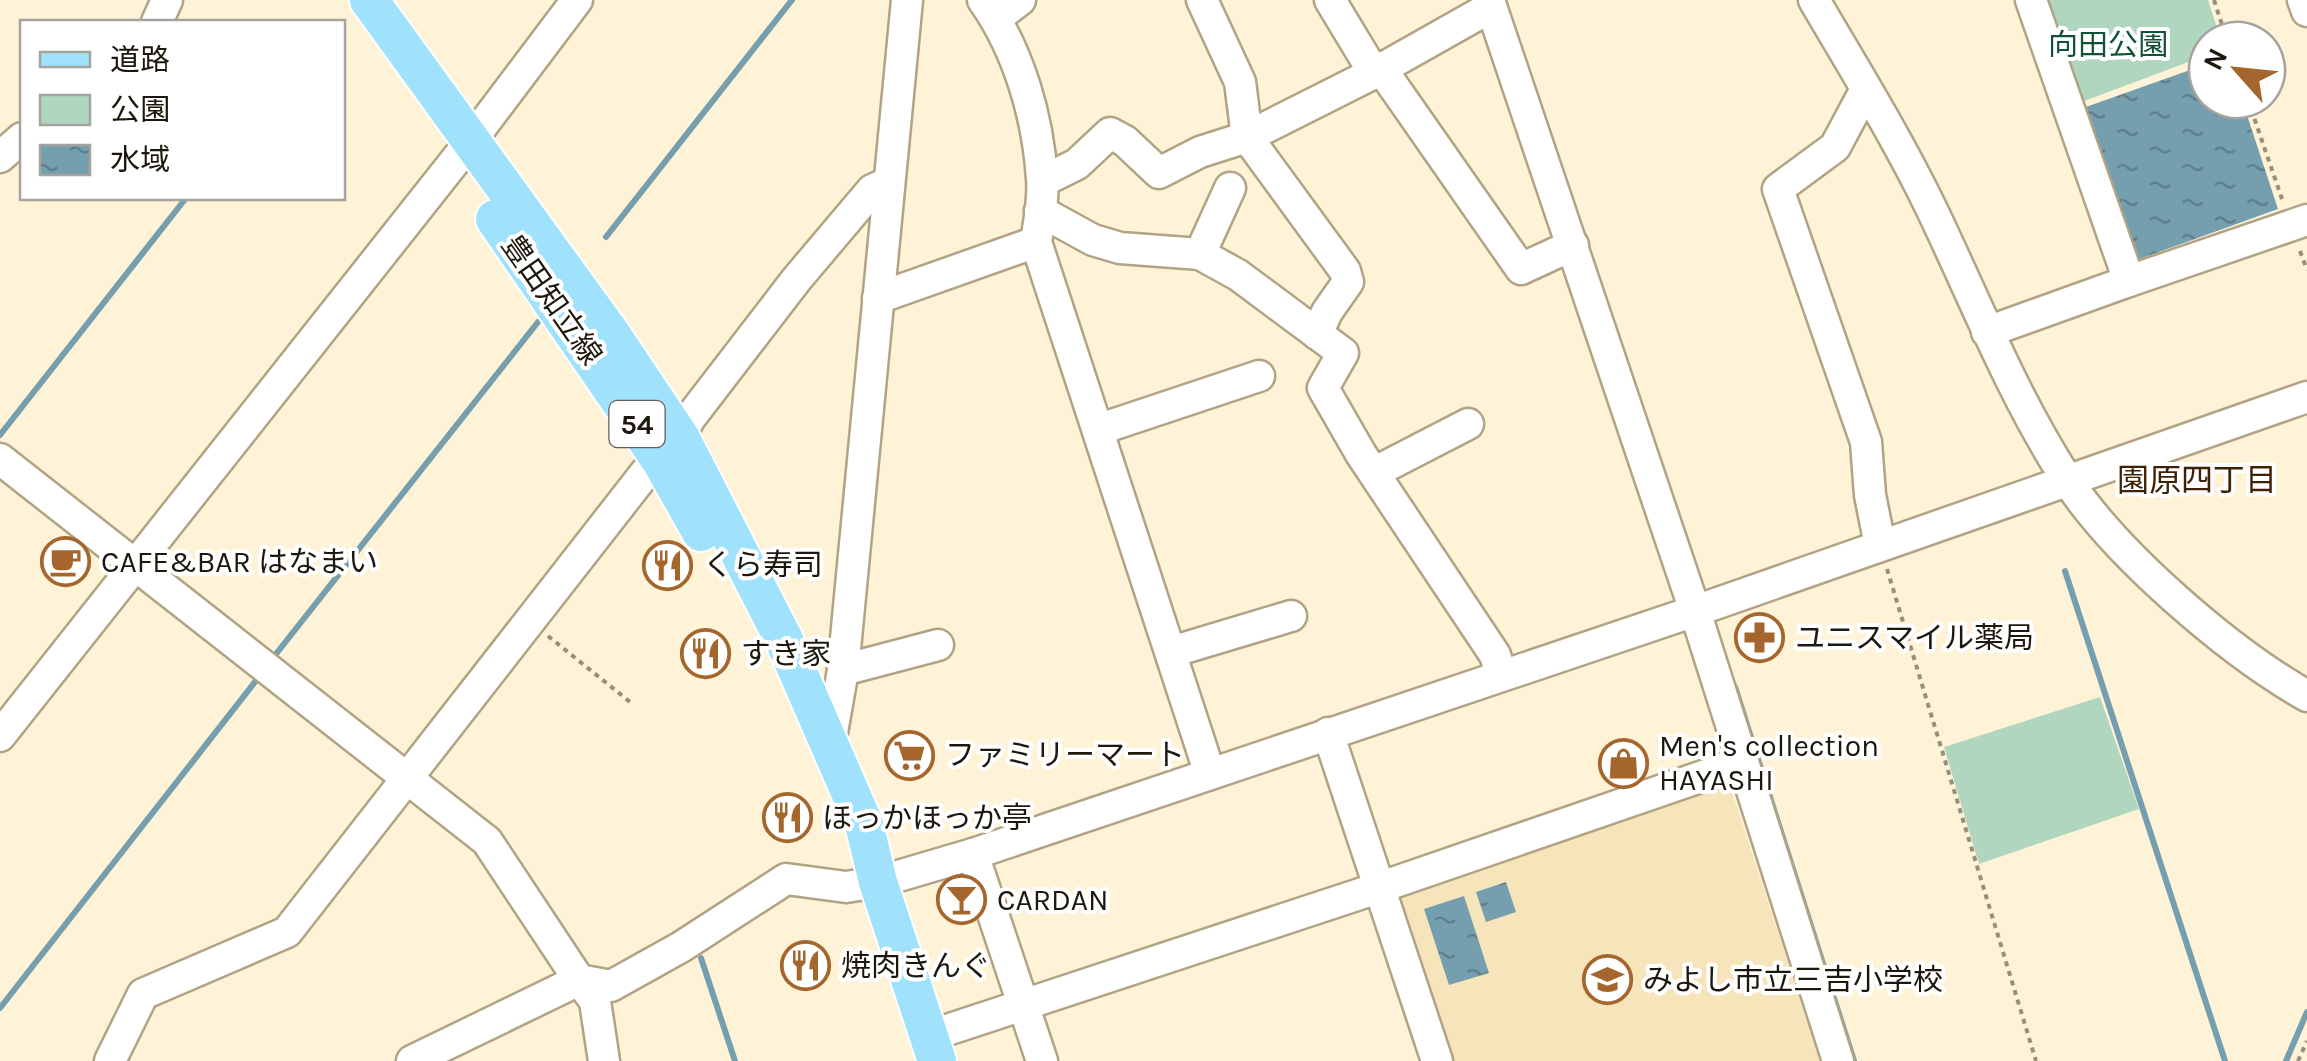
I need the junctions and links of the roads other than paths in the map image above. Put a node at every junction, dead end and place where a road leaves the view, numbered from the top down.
1 (339, 0) edge
2 (368, 0) edge
3 (578, 0) edge
4 (907, 0) edge
5 (1202, 0) edge
6 (1330, 0) edge
7 (1814, 0) edge
8 (2031, 0) edge
9 (2303, 0) edge
10 (1490, 4) edge
11 (1000, 6) edge
12 (2307, 11) edge
13 (1377, 70) junction
14 (1866, 89) junction
15 (1247, 137) junction
16 (20, 140) edge
17 (463, 151) junction
18 (0, 157) edge
19 (888, 183) junction
20 (1230, 188) dead end
21 (1042, 196) junction
22 (2299, 223) edge
23 (1036, 242) junction
24 (1574, 245) junction
25 (1200, 254) junction
26 (2129, 281) junction
27 (878, 298) junction
28 (1987, 332) junction
29 (1317, 334) junction
30 (1259, 376) dead end
31 (2307, 398) edge
32 (1468, 424) dead end
33 (1100, 429) junction
34 (670, 449) junction
35 (0, 459) edge
36 (1374, 472) junction
37 (2068, 480) junction
38 (1880, 545) junction
39 (134, 564) junction
40 (1695, 611) junction
41 (1290, 616) dead end
42 (938, 645) dead end
43 (1171, 652) junction
44 (843, 670) junction
45 (1501, 674) junction
46 (2307, 696) edge
47 (1328, 733) junction
48 (0, 736) edge
49 (830, 744) junction
50 (1741, 763) junction
51 (1210, 774) junction
52 (407, 778) junction
53 (972, 854) junction
54 (878, 882) junction
55 (1381, 887) junction
56 (578, 980) junction
57 (1024, 1004) junction
58 (934, 1049) edge
59 (110, 1061) edge
60 (412, 1061) edge
61 (604, 1061) edge
62 (1042, 1061) edge
63 (1437, 1061) edge
64 (1838, 1061) edge

1 - 17 main road, 豊田知立線 / 54
2 - 17 main road, 豊田知立線 / 54
3 - 17 street
4 - 19 street
5 - 15 street
6 - 13 street
7 - 14 street
8 - 26 street
9 - 12 street
10 - 13 street
10 - 24 street
11 - 21 street
13 - 15 street
13 - 24 street
14 - 28 street
14 - 38 street
15 - 21 street
15 - 29 street
16 - 18 street
17 - 34 main road, 豊田知立線 / 54
17 - 39 street
19 - 27 street
19 - 34 street
20 - 25 street
21 - 23 street
21 - 25 street
22 - 26 street
23 - 27 street
23 - 33 street
24 - 40 street
25 - 29 street
26 - 28 street
27 - 44 street
28 - 37 street
29 - 36 street
30 - 33 street
31 - 37 street
32 - 36 street
33 - 43 street
34 - 49 main road, 豊田知立線 / 54
34 - 52 street
34 - 54 main road, 豊田知立線 / 54
35 - 39 street
36 - 45 street
37 - 38 street
37 - 46 street
38 - 40 street
39 - 48 street
39 - 52 street
40 - 45 street
40 - 50 street
41 - 43 street
42 - 44 street
43 - 51 street
44 - 49 street
45 - 47 street
47 - 51 street
47 - 55 street
49 - 54 main road, 豊田知立線 / 54
50 - 55 street
50 - 64 street
51 - 53 street
52 - 56 street
52 - 59 street
53 - 54 street
53 - 57 street
54 - 56 street
54 - 58 main road, 豊田知立線 / 54
55 - 57 street
55 - 63 street
56 - 60 street
56 - 61 street
57 - 58 street
57 - 62 street

